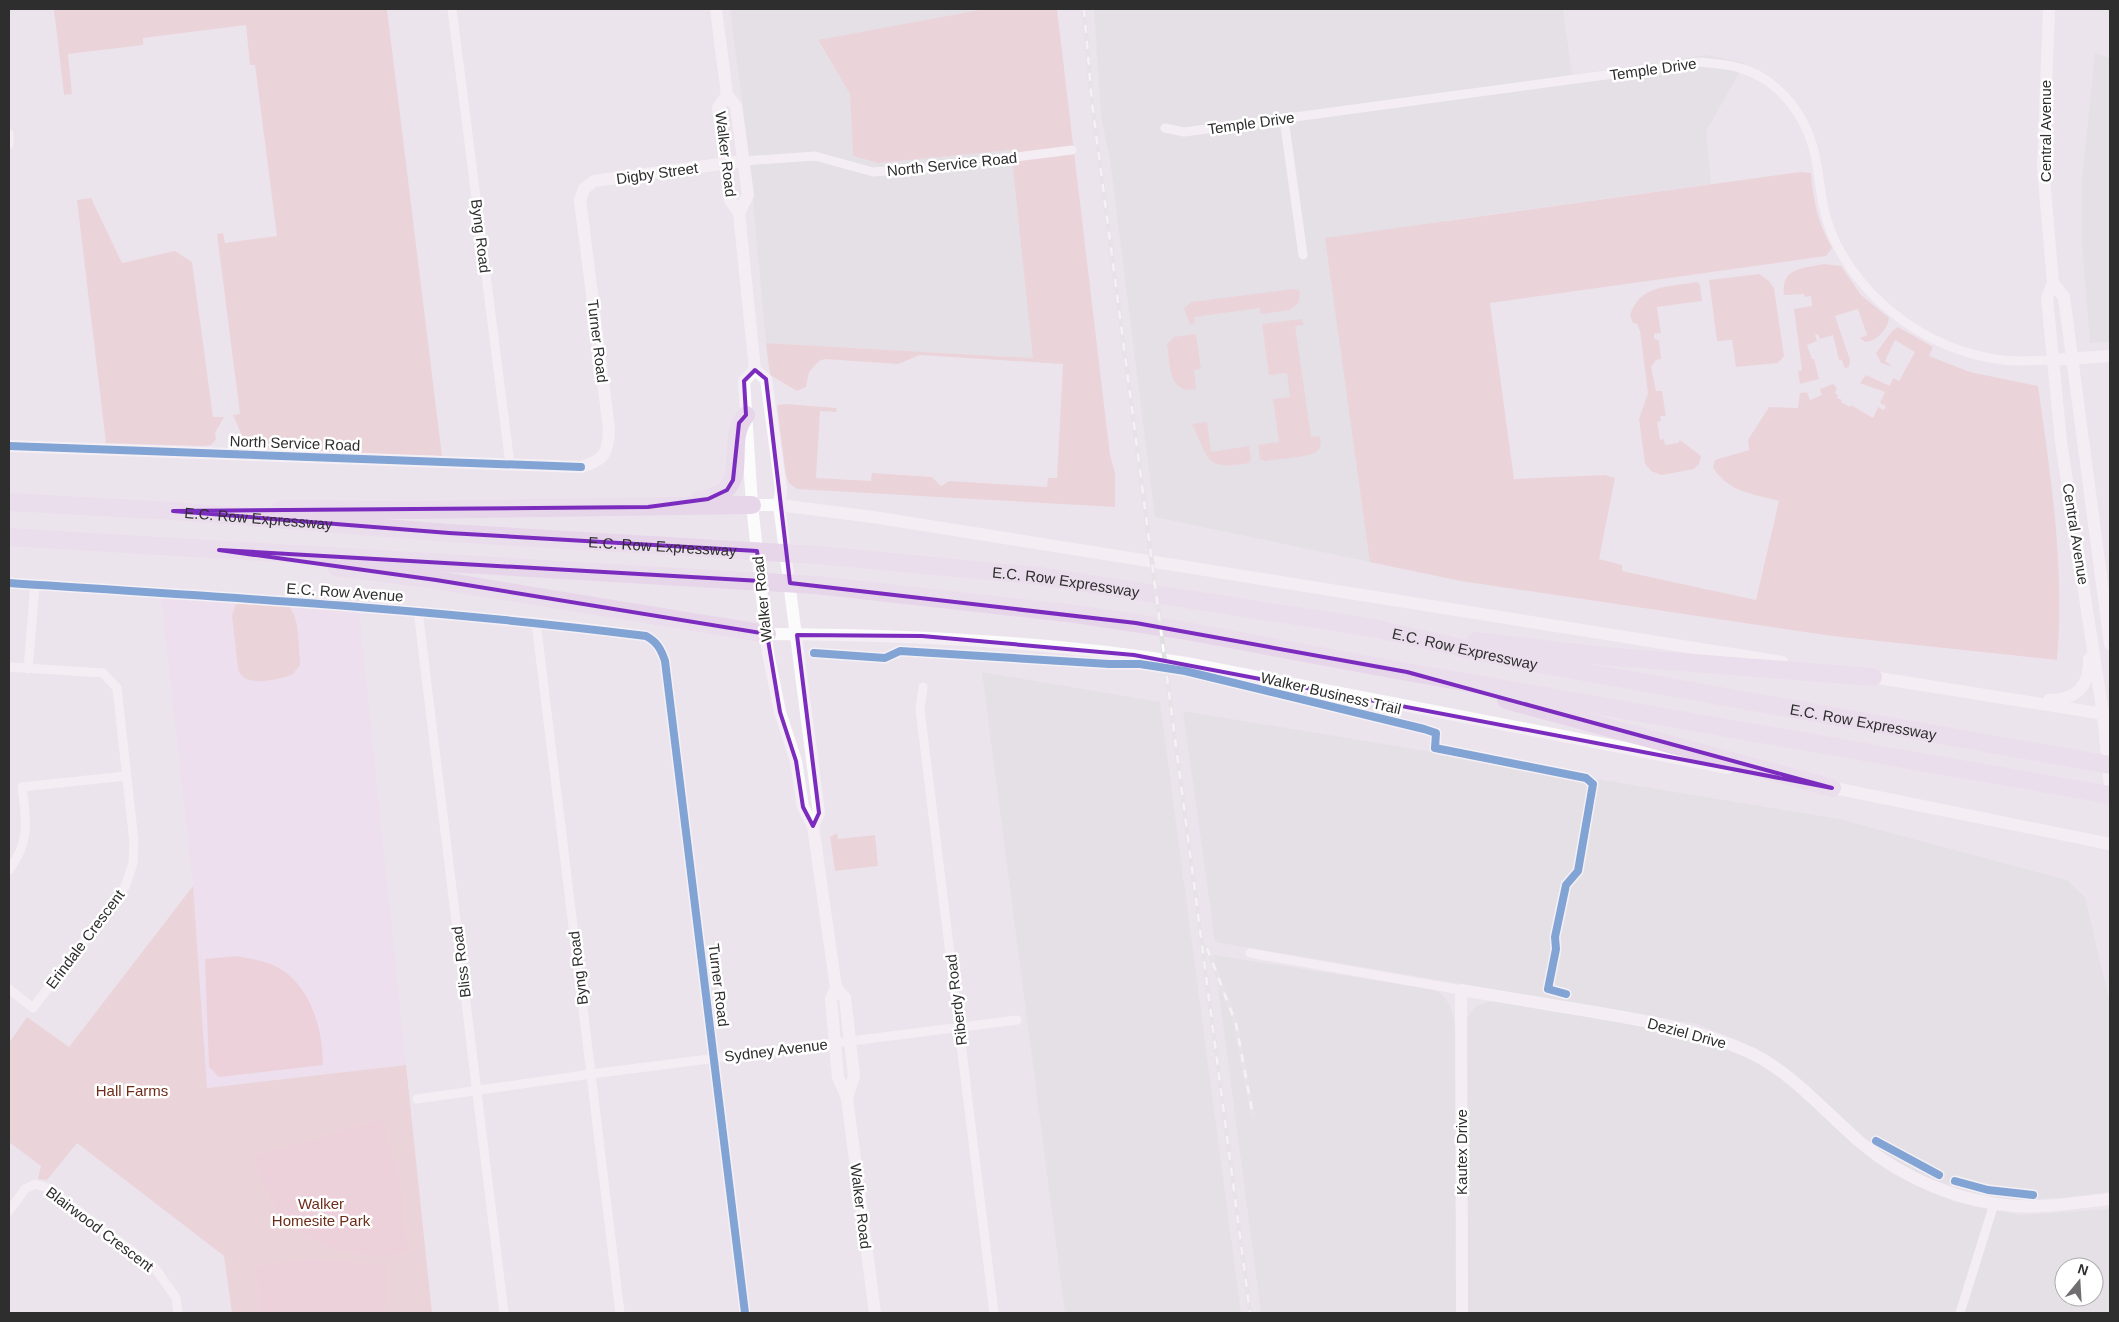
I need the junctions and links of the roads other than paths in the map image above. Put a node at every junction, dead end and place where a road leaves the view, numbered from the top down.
1 (452, 9) edge
2 (716, 9) edge
3 (2049, 9) edge
4 (727, 95) junction
5 (1284, 119) junction
6 (1165, 128) dead end
7 (9, 134) edge
8 (9, 144) edge
9 (1072, 150) dead end
10 (743, 161) junction
11 (725, 163) junction
12 (580, 200) joint
13 (739, 213) junction
14 (1304, 255) dead end
15 (2053, 283) junction
16 (2110, 356) edge
17 (2072, 358) junction
18 (2052, 360) junction
19 (755, 370) junction
20 (746, 415) junction
21 (9, 446) edge
22 (510, 464) junction
23 (581, 466) joint
24 (9, 502) edge
25 (752, 505) junction
26 (778, 505) junction
27 (648, 507) junction
28 (173, 511) junction
29 (9, 537) edge
30 (219, 550) junction
31 (9, 583) edge
32 (35, 584) junction
33 (418, 611) junction
34 (536, 622) junction
35 (1373, 628) junction
36 (767, 634) junction
37 (797, 635) junction
38 (2092, 638) junction
39 (2110, 644) edge
40 (664, 661) joint
41 (9, 667) edge
42 (28, 668) junction
43 (1407, 672) junction
44 (1873, 677) junction
45 (922, 687) dead end
46 (2021, 700) junction
47 (2106, 714) edge
48 (2110, 765) edge
49 (126, 776) junction
50 (2110, 786) edge
51 (1832, 788) junction
52 (2110, 795) edge
53 (813, 826) junction
54 (2110, 844) edge
55 (9, 870) edge
56 (1250, 953) dead end
57 (836, 988) junction
58 (9, 989) edge
59 (1461, 990) junction
60 (1017, 1020) dead end
61 (959, 1028) junction
62 (850, 1041) junction
63 (835, 1043) junction
64 (714, 1058) junction
65 (591, 1074) junction
66 (477, 1089) junction
67 (847, 1098) junction
68 (417, 1099) dead end
69 (2110, 1199) edge
70 (1994, 1204) junction
71 (9, 1211) edge
72 (178, 1313) edge
73 (504, 1313) edge
74 (620, 1313) edge
75 (746, 1313) edge
76 (874, 1313) edge
77 (994, 1313) edge
78 (1462, 1313) edge
79 (1960, 1313) edge

1 - 22 street, Byng Road
2 - 4 main road, Walker Road
3 - 15 main road, Central Avenue
4 - 10 main road, Walker Road
4 - 11 main road, Walker Road
5 - 6 street, Temple Drive
5 - 14 street
5 - 18 street, Temple Drive
7 - 8 street
9 - 10 street, North Service Road
10 - 11 main road, Digby Street
10 - 13 main road, Walker Road
11 - 12 main road, Digby Street
11 - 13 main road, Walker Road
12 - 23 main road, Turner Road
13 - 19 main road, Walker Road
15 - 17 main road, Central Avenue
15 - 18 main road, Central Avenue
16 - 17 main road
17 - 18 main road, Temple Drive
17 - 39 main road, Central Avenue
18 - 38 main road, Central Avenue
19 - 20 main road, Walker Road
19 - 26 main road, Walker Road
20 - 25 main road, Walker Road
20 - 27 highway
21 - 22 main road, North Service Road
22 - 23 main road, North Service Road
24 - 28 highway, E.C. Row Expressway
25 - 26 main road
25 - 27 highway
25 - 36 main road, Walker Road
26 - 37 main road, Walker Road
26 - 44 main road
27 - 28 highway
28 - 35 highway, E.C. Row Expressway
29 - 30 highway, E.C. Row Expressway
30 - 36 highway
30 - 43 highway, E.C. Row Expressway
31 - 32 street, E.C. Row Avenue
32 - 33 street, E.C. Row Avenue
32 - 42 street
33 - 34 street, E.C. Row Avenue
33 - 66 street, Bliss Road
34 - 40 street, E.C. Row Avenue
34 - 65 street, Byng Road
35 - 44 highway
35 - 48 highway, E.C. Row Expressway
36 - 37 main road
36 - 53 main road, Walker Road
37 - 51 main road
37 - 53 main road, Walker Road
38 - 46 main road
38 - 47 main road, Central Avenue
40 - 64 street, Turner Road
41 - 42 street
42 - 49 street, Erindale Crescent
43 - 51 highway
43 - 52 highway, E.C. Row Expressway
44 - 46 main road
45 - 61 street, Riberdy Road
46 - 47 main road
47 - 50 main road, Central Avenue
49 - 55 street
49 - 58 street, Erindale Crescent
51 - 54 main road
53 - 57 main road, Walker Road
56 - 59 street, Deziel Drive
57 - 62 main road, Walker Road
57 - 63 main road, Walker Road
59 - 70 main road, Deziel Drive
59 - 78 main road, Kautex Drive
60 - 61 street, Sydney Avenue
61 - 62 street, Sydney Avenue
61 - 77 street, Riberdy Road
62 - 63 street, Sydney Avenue
62 - 67 main road, Walker Road
63 - 64 street, Sydney Avenue
63 - 67 main road, Walker Road
64 - 65 street, Sydney Avenue
64 - 75 street, Turner Road
65 - 66 street, Sydney Avenue
65 - 74 street, Byng Road
66 - 68 street, Sydney Avenue
66 - 73 street, Bliss Road
67 - 76 main road, Walker Road
69 - 70 main road, Deziel Drive
70 - 79 street
71 - 72 street, Blairwood Crescent

